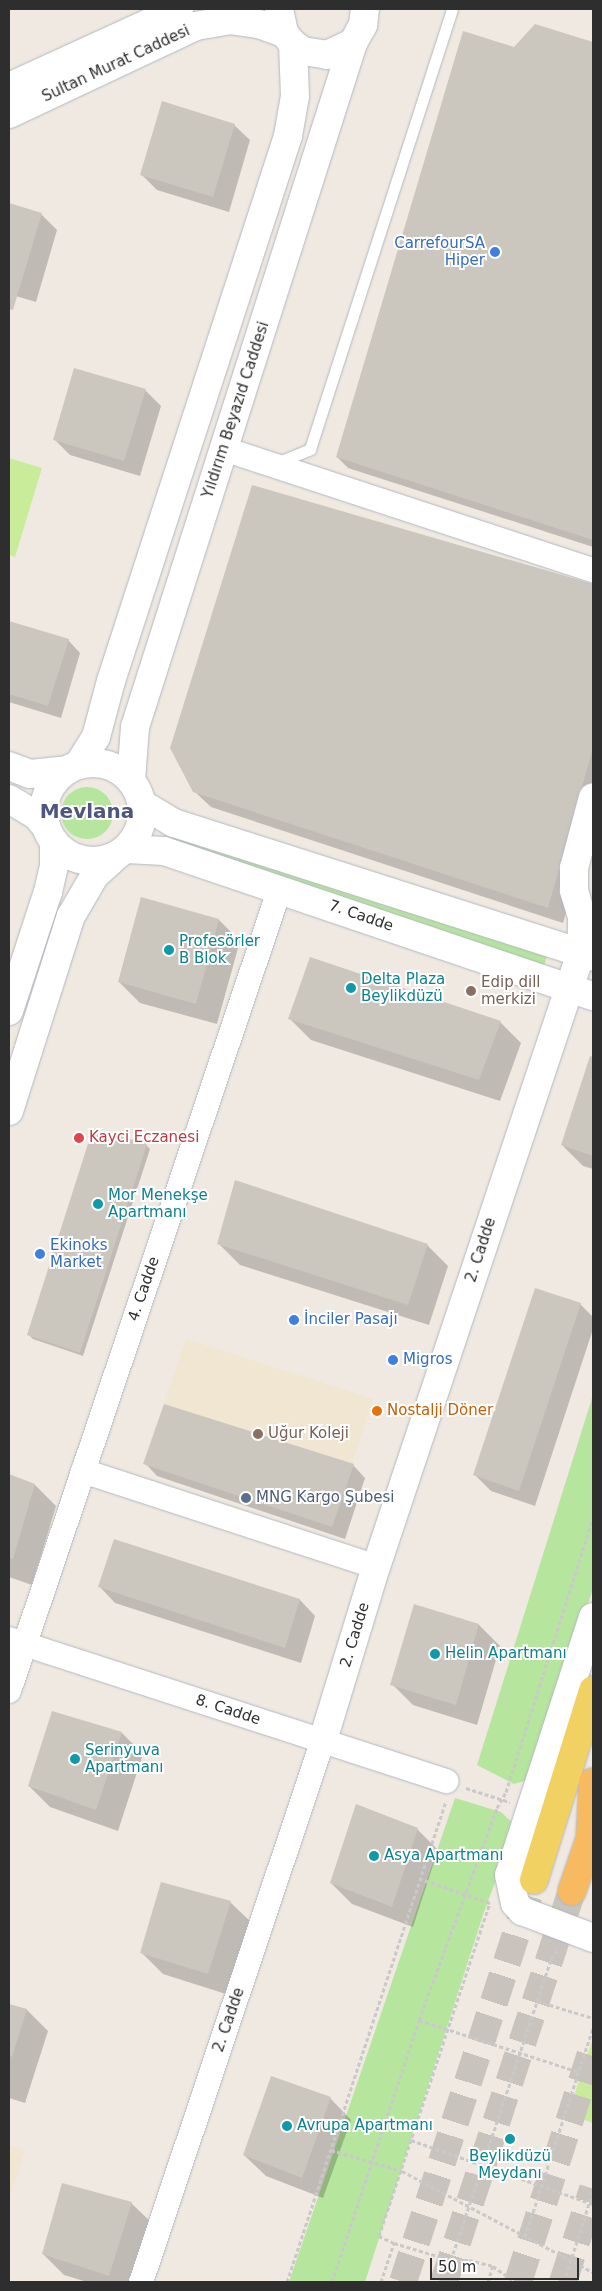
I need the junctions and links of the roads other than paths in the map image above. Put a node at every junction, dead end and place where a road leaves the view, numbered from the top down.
1 (179, 9) edge
2 (452, 9) edge
3 (366, 10) edge
4 (285, 28) edge
5 (353, 43) junction
6 (9, 87) edge
7 (9, 114) edge
8 (224, 449) junction
9 (274, 463) junction
10 (593, 570) edge
11 (9, 766) edge
12 (73, 767) junction
13 (137, 792) junction
14 (593, 797) edge
15 (9, 799) edge
16 (50, 834) junction
17 (121, 852) junction
18 (280, 888) junction
19 (587, 955) edge
20 (567, 987) junction
21 (593, 996) edge
22 (9, 1011) edge
23 (9, 1111) edge
24 (83, 1471) junction
25 (376, 1566) junction
26 (593, 1617) edge
27 (16, 1641) edge
28 (9, 1690) edge
29 (593, 1690) edge
30 (323, 1740) junction
31 (450, 1782) road end
32 (593, 1782) edge
33 (591, 1835) edge
34 (534, 1880) tunnel mouth
35 (572, 1891) tunnel mouth
36 (582, 1934) edge
37 (141, 2282) edge

1 - 6 main road, Sultan Murat Caddesi
2 - 9 lane
3 - 5 main road, Yıldırım Beyazıd Caddesi
4 - 5 main road, Sultan Murat Caddesi
4 - 7 main road, Sultan Murat Caddesi
4 - 12 main road
5 - 8 main road, Yıldırım Beyazıd Caddesi
8 - 9 street
8 - 13 main road, Yıldırım Beyazıd Caddesi
9 - 10 street
11 - 12 main road
12 - 13 main road
12 - 16 main road
13 - 17 main road
13 - 19 main road, 7. Cadde
14 - 19 main road
15 - 16 main road
16 - 17 main road
16 - 22 main road
17 - 18 main road, 7. Cadde
17 - 23 main road
18 - 20 main road, 7. Cadde
18 - 24 street, 4. Cadde
19 - 20 main road, 2. Cadde
20 - 21 main road, 7. Cadde
20 - 25 main road, 2. Cadde
24 - 25 street
24 - 27 street, 4. Cadde
25 - 30 main road, 2. Cadde
26 - 36 main road
27 - 28 street, 4. Cadde
27 - 30 street, 8. Cadde
29 - 34 main road
30 - 31 street, 8. Cadde
30 - 37 street, 2. Cadde
32 - 33 highway
33 - 35 highway

